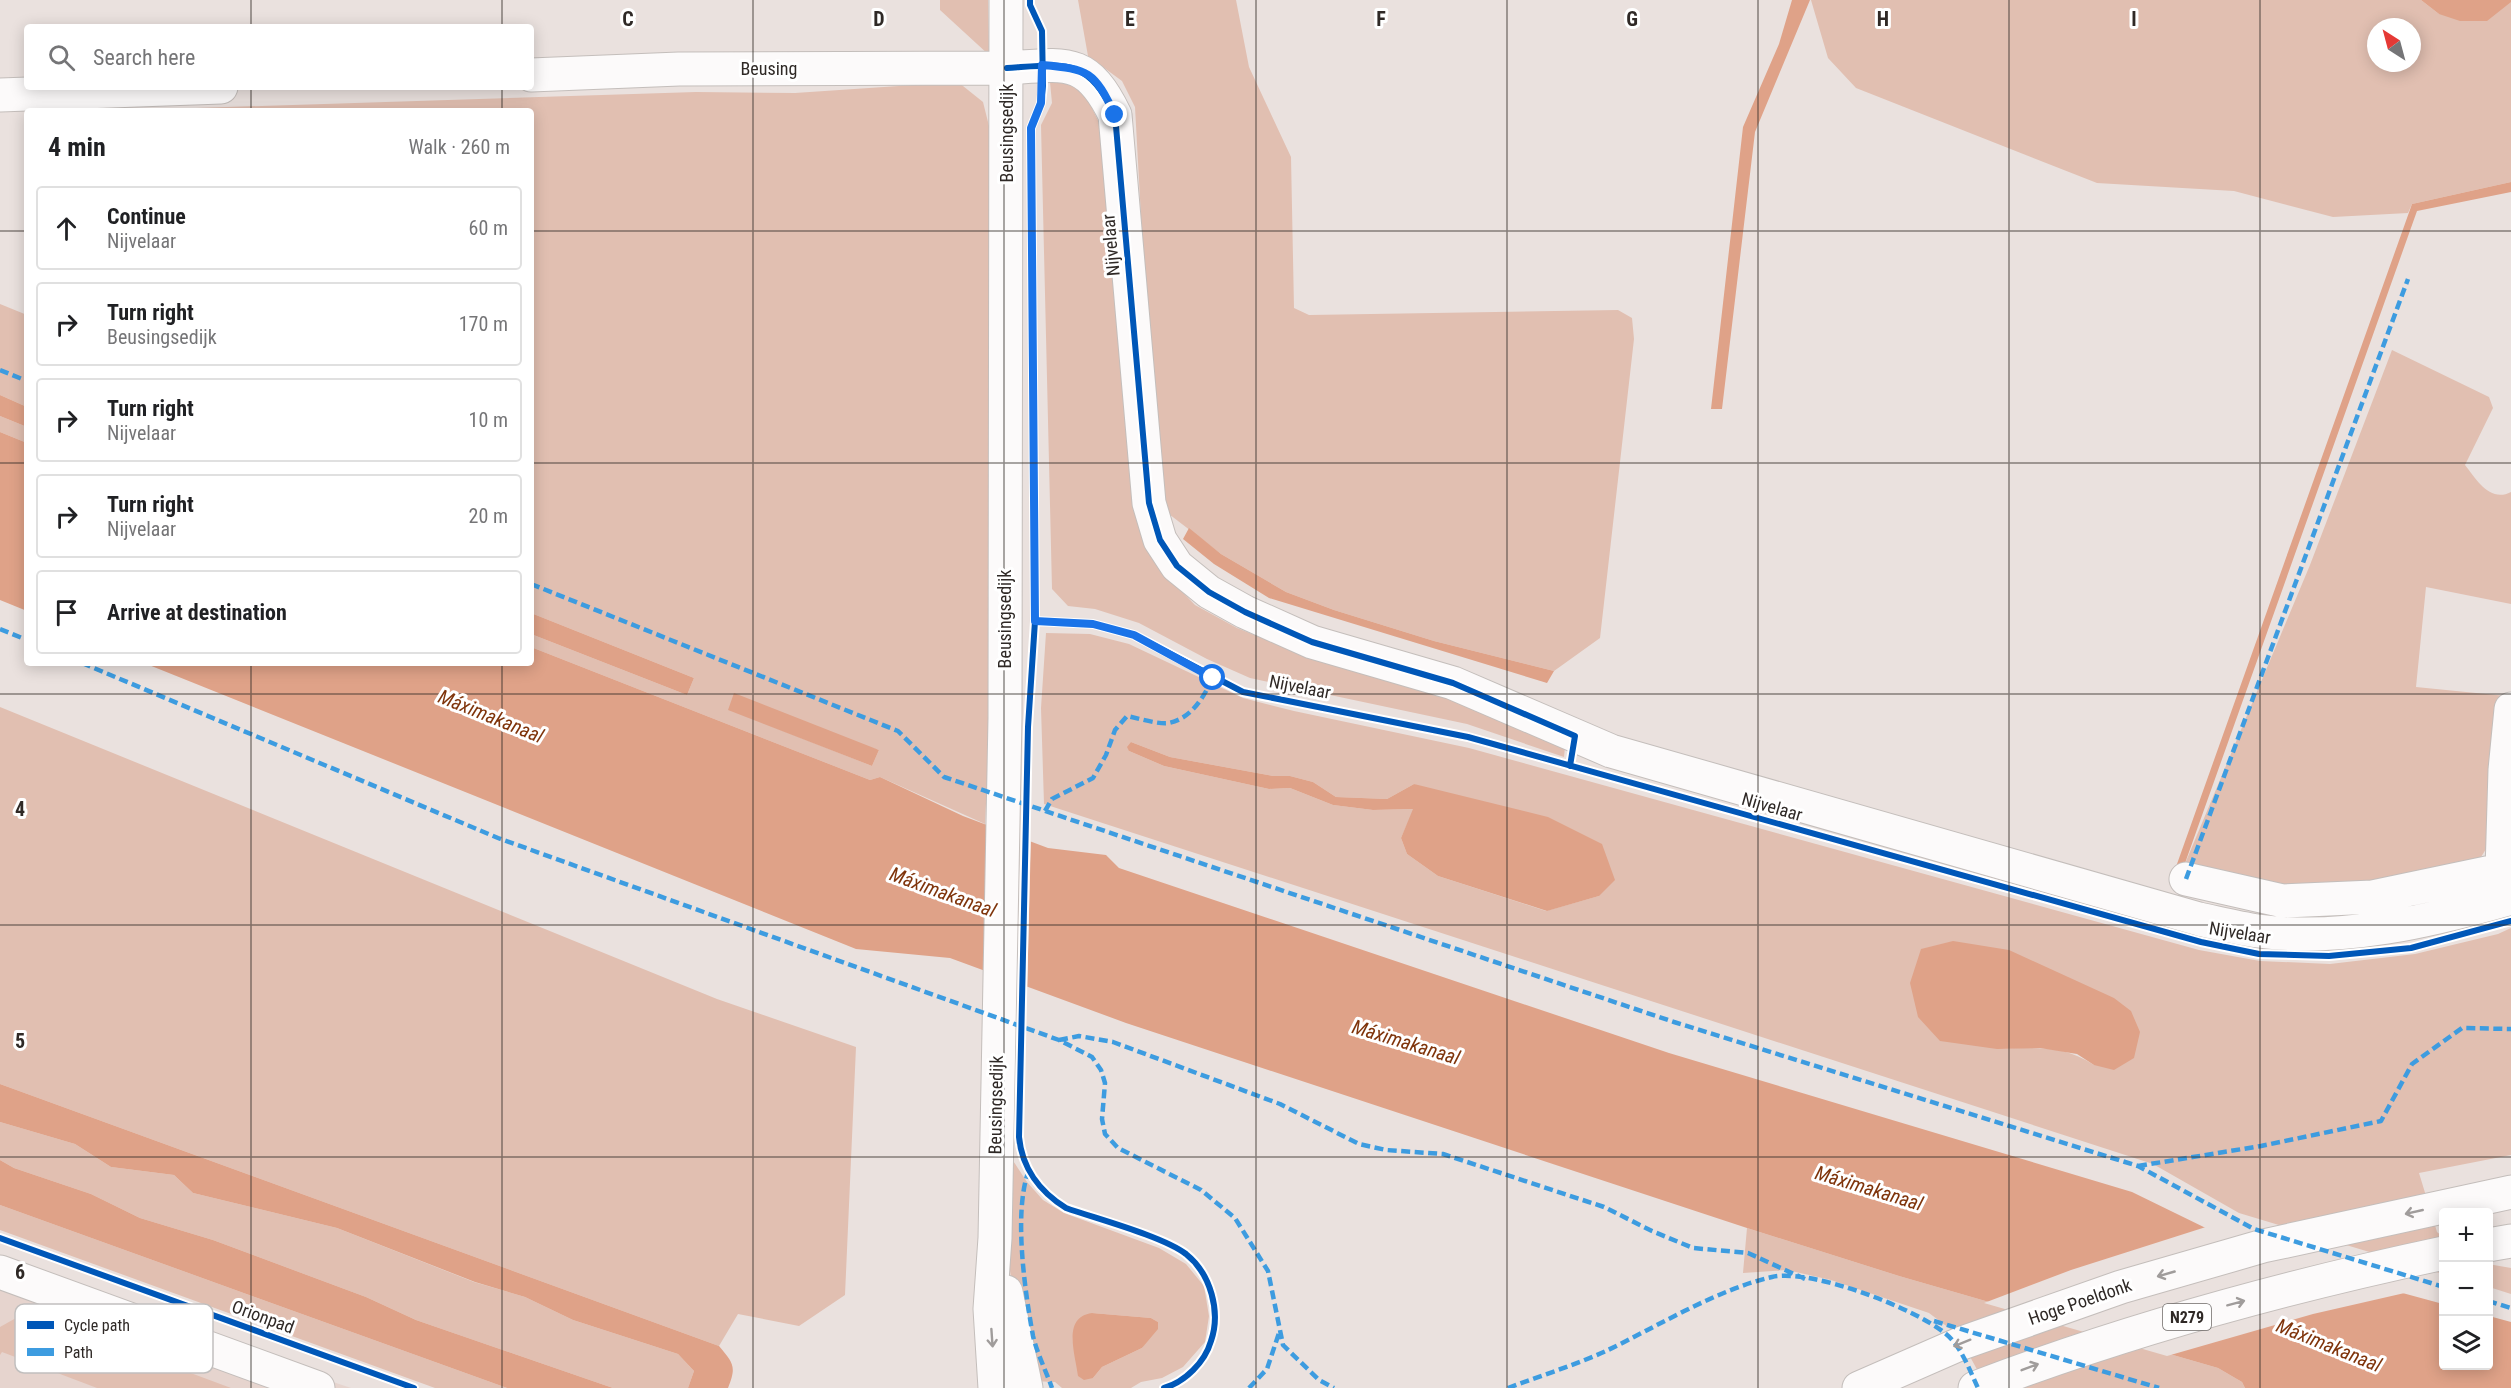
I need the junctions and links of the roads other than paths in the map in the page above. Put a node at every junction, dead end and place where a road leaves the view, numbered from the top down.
1 (1006, 0) edge
2 (1007, 68) junction
3 (534, 75) edge
4 (138, 90) edge
5 (0, 95) edge
6 (2511, 709) edge
7 (2186, 879) dead end
8 (2504, 885) edge
9 (2501, 1194) edge
10 (995, 1238) junction
11 (2511, 1241) edge
12 (2493, 1244) edge
13 (2439, 1254) edge
14 (0, 1273) edge
15 (86, 1304) edge
16 (213, 1350) edge
17 (318, 1388) edge
18 (996, 1388) edge
19 (1026, 1388) edge
20 (1859, 1388) edge
21 (1976, 1388) edge

1 - 2 main road, Beusingsedijk
2 - 3 main road, Beusing
2 - 8 main road, Nijvelaar
2 - 10 main road, Beusingsedijk
4 - 5 main road
6 - 8 main road
7 - 8 main road
9 -> 20 main road, Hoge Poeldonk
10 -> 18 main road, Beusingsedijk
10 - 19 main road, Beusingsedijk
11 - 12 main road
21 -> 13 main road, N279
14 - 15 main road
16 - 17 main road

